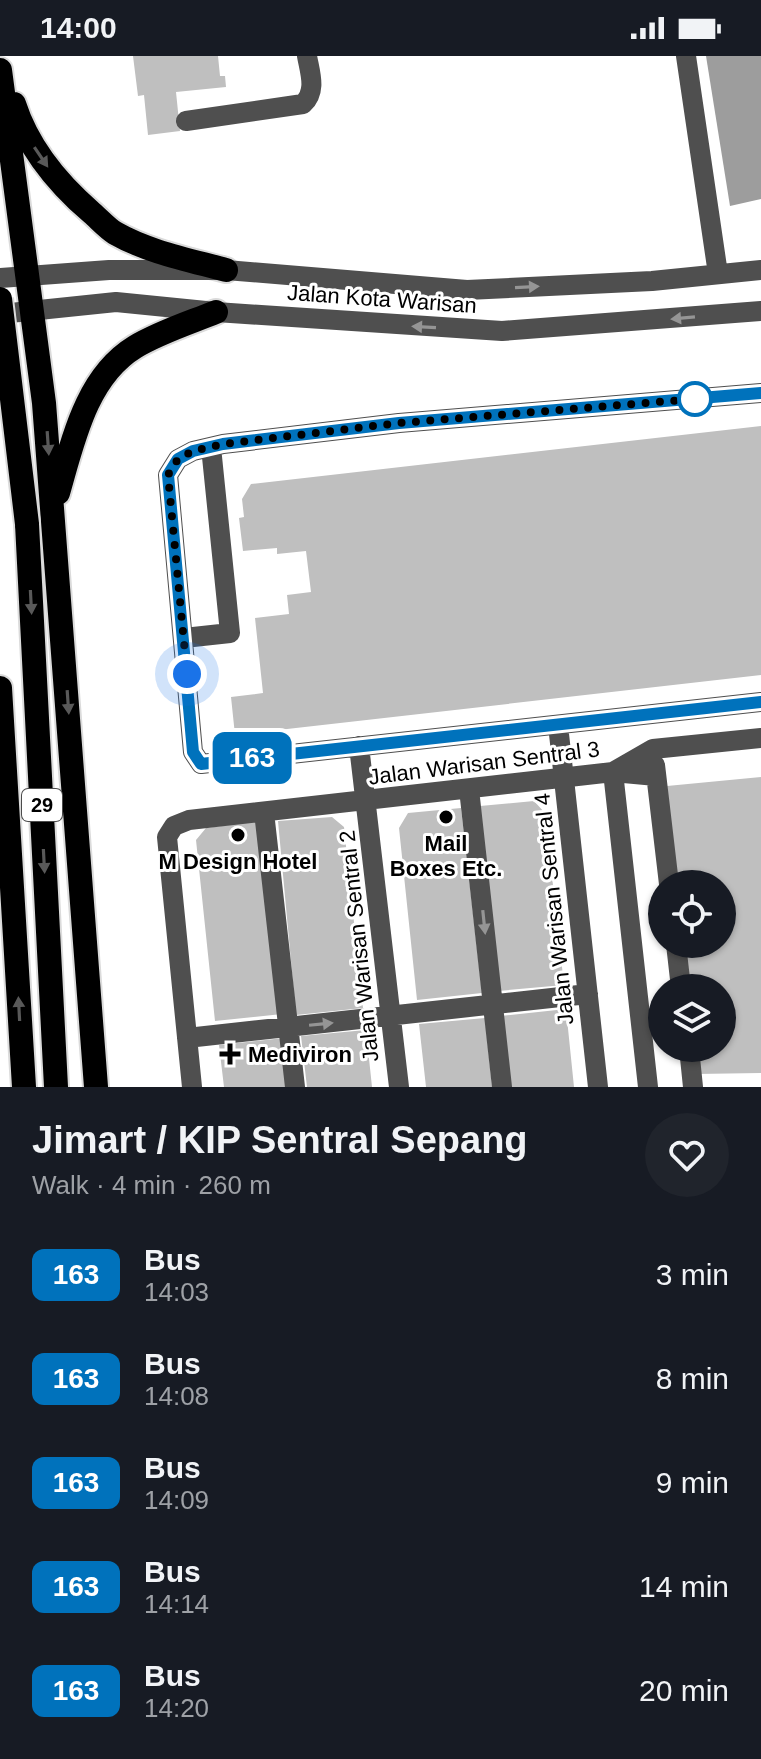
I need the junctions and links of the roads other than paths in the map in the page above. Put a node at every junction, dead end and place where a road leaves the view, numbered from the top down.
1 (307, 56) edge
2 (686, 56) edge
3 (0, 60) edge
4 (0, 70) edge
5 (186, 121) dead end
6 (13, 167) junction
7 (0, 213) edge
8 (226, 270) junction
9 (761, 270) edge
10 (28, 274) junction
11 (718, 274) junction
12 (0, 278) edge
13 (0, 299) edge
14 (31, 310) junction
15 (761, 311) edge
16 (216, 312) junction
17 (0, 314) edge
18 (0, 368) edge
19 (761, 393) edge
20 (44, 403) junction
21 (211, 447) junction
22 (53, 512) junction
23 (184, 638) junction
24 (0, 688) edge
25 (761, 702) edge
26 (558, 725) junction
27 (761, 738) edge
28 (359, 746) junction
29 (653, 749) junction
30 (613, 772) junction
31 (656, 776) junction
32 (564, 779) junction
33 (469, 789) junction
34 (367, 800) junction
35 (264, 812) junction
36 (667, 870) edge
37 (588, 994) junction
38 (493, 1005) junction
39 (391, 1016) junction
40 (288, 1028) junction
41 (187, 1038) junction
42 (690, 1062) edge
43 (24, 1087) edge
44 (56, 1087) edge
45 (96, 1087) edge
46 (192, 1087) edge
47 (295, 1087) edge
48 (399, 1087) edge
49 (502, 1087) edge
50 (598, 1087) edge
51 (648, 1087) edge
52 (693, 1087) edge

1 - 5 street
2 - 11 street
3 -> 8 highway
4 - 6 highway
6 - 7 highway
6 - 10 highway
8 - 10 street, Jalan Kota Warisan
8 -> 11 street, Jalan Kota Warisan
9 - 11 street, Jalan Kota Warisan
10 - 12 street, Jalan Kota Warisan
10 - 14 highway
13 -> 44 highway, 29, bridge
14 - 16 street, Jalan Kota Warisan
14 - 17 street, Jalan Kota Warisan
14 - 20 highway
15 -> 16 street, Jalan Kota Warisan
16 - 22 highway
18 - 20 highway
19 - 21 street
20 -> 22 highway
21 - 23 street
21 - 23 street
22 -> 45 highway
23 - 28 street
43 -> 24 highway, 29
25 - 26 street
26 - 28 street
26 - 32 street, Jalan Warisan Sentral 4
27 - 29 street
28 - 34 street, Jalan Warisan Sentral 2
29 - 30 street
29 - 31 street
30 - 31 street
30 - 32 street, Jalan Warisan Sentral 3
30 - 51 street, Jalan Warisan Sentral 3
31 - 36 street
32 - 33 street, Jalan Warisan Sentral 3
32 - 37 street, Jalan Warisan Sentral 4
33 - 34 street, Jalan Warisan Sentral 3
33 -> 38 street
34 - 35 street, Jalan Warisan Sentral 3
34 - 39 street, Jalan Warisan Sentral 2
35 - 40 street
35 - 41 street, Jalan Warisan Sentral 3
37 - 38 street
37 - 50 street, Jalan Warisan Sentral 4
38 - 39 street
38 - 49 street
40 -> 39 street
39 - 48 street, Jalan Warisan Sentral 2
40 - 41 street
40 - 47 street
41 - 46 street
42 - 52 street

